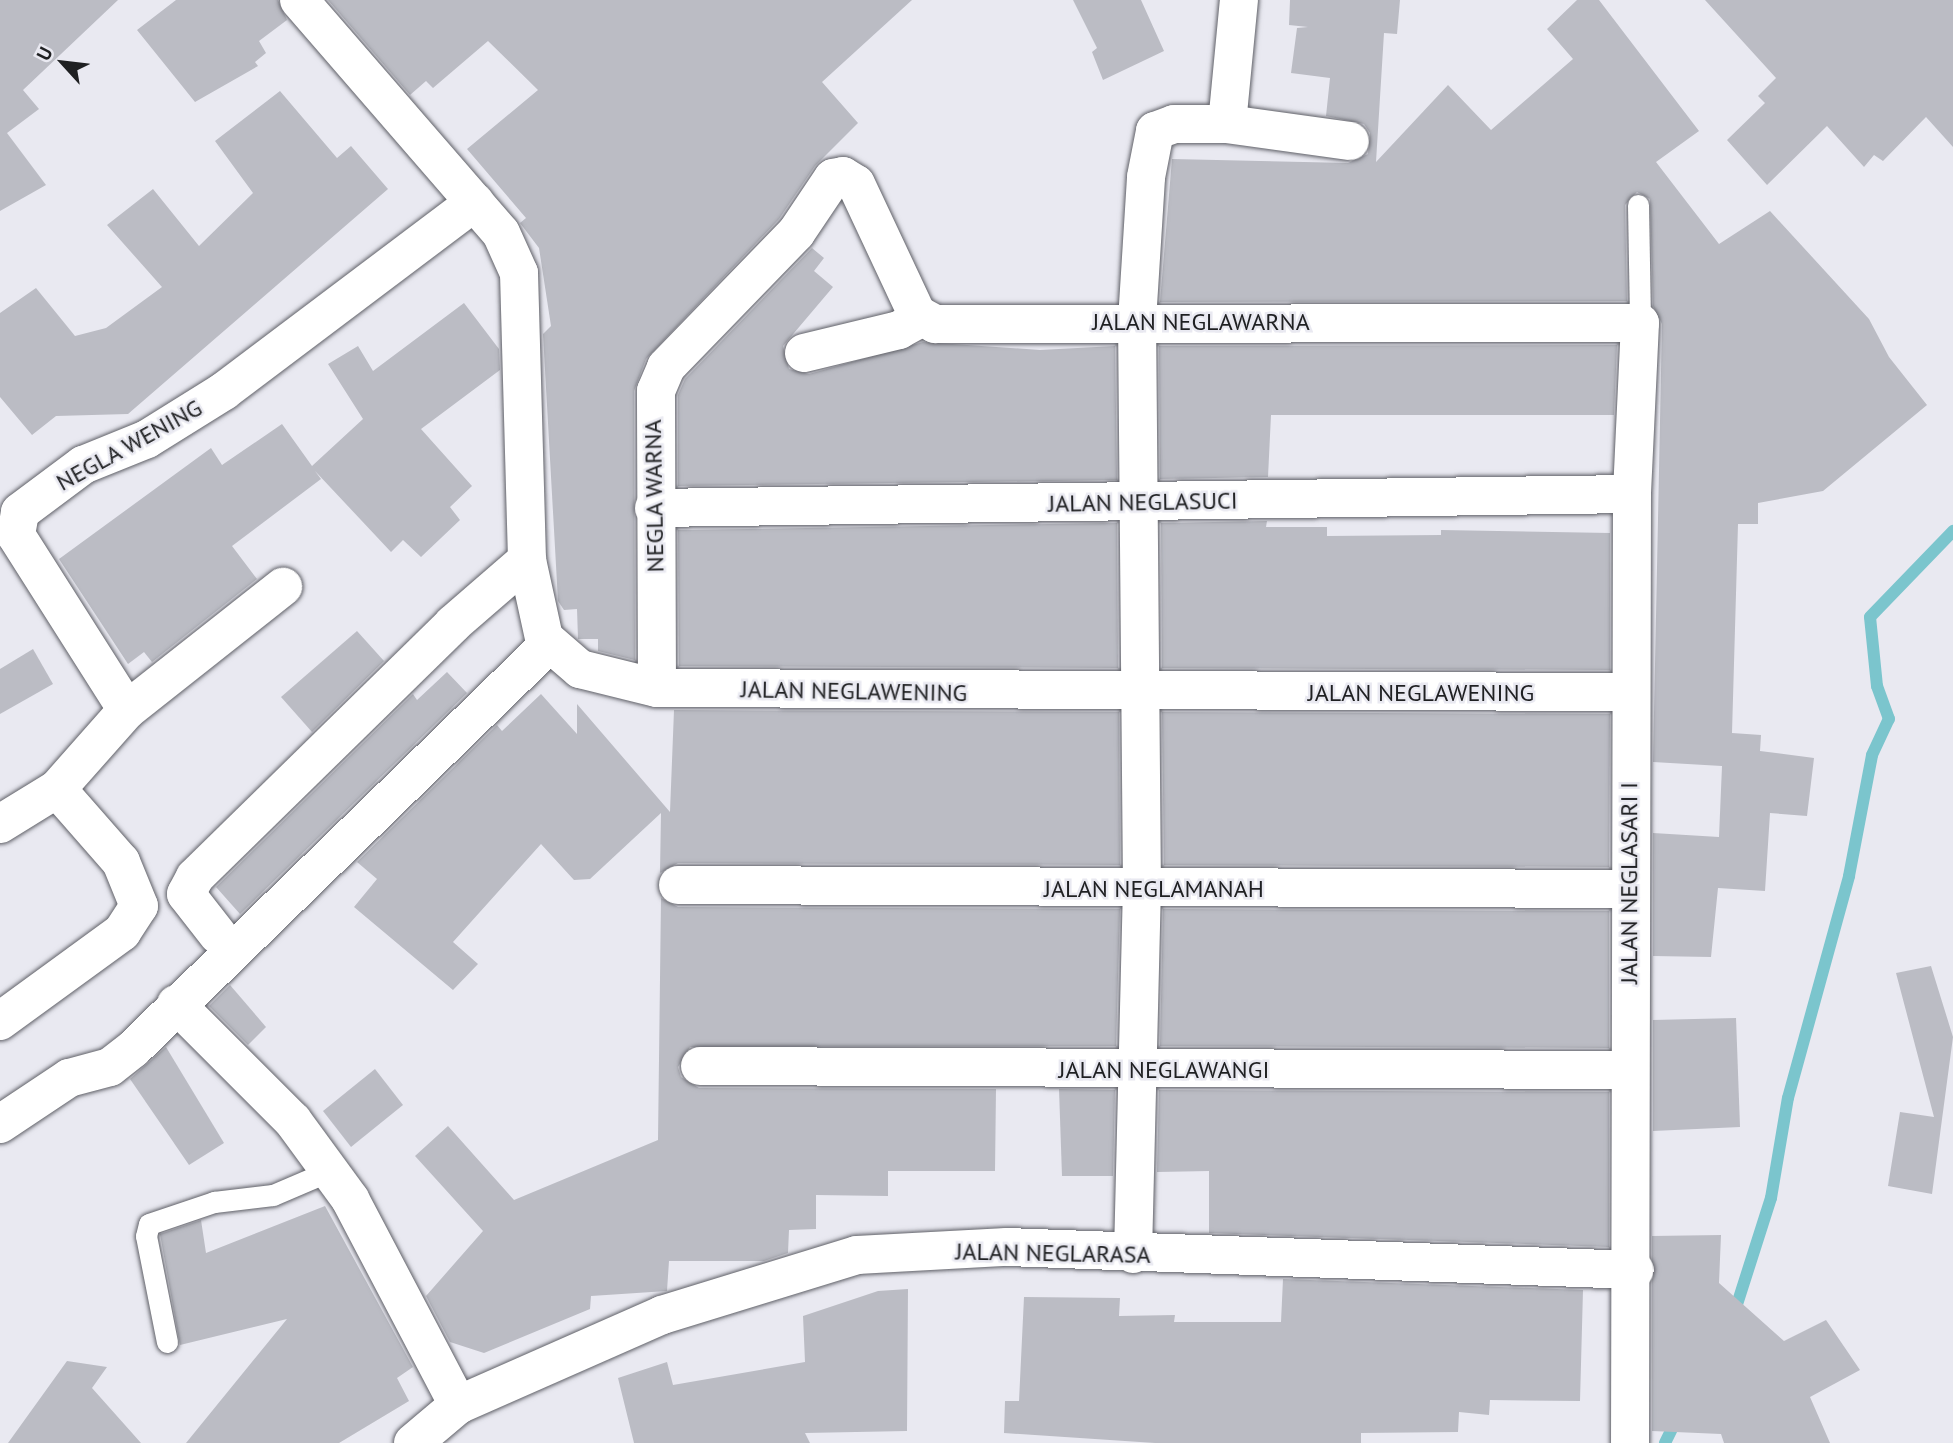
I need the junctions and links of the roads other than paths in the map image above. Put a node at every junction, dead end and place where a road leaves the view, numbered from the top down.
1 (299, 0) edge
2 (1239, 0) edge
3 (1227, 124) junction
4 (1350, 141) dead end
5 (475, 202) junction
6 (1638, 205) dead end
7 (921, 318) junction
8 (1137, 321) junction
9 (1640, 323) junction
10 (804, 353) dead end
11 (1632, 494) junction
12 (1142, 503) junction
13 (654, 508) junction
14 (527, 560) junction
15 (283, 587) dead end
16 (548, 645) junction
17 (657, 688) junction
18 (1630, 692) junction
19 (1141, 695) junction
20 (127, 710) junction
21 (57, 789) junction
22 (0, 824) edge
23 (678, 885) dead end
24 (1142, 889) junction
25 (1630, 889) junction
26 (218, 935) dead end
27 (176, 1004) junction
28 (0, 1021) edge
29 (700, 1066) dead end
30 (1136, 1070) junction
31 (1628, 1070) junction
32 (0, 1124) edge
33 (329, 1171) junction
34 (1133, 1254) junction
35 (1635, 1270) junction
36 (167, 1342) dead end
37 (458, 1405) junction
38 (413, 1443) edge
39 (1630, 1443) edge

1 - 5 street
2 - 3 street
3 - 4 street
3 - 8 street
5 - 14 street
5 - 20 street, NEGLA WENING
6 - 9 lane
7 - 8 street, JALAN NEGLAWARNA
7 - 10 street
7 - 13 street, NEGLA WARNA
8 - 9 street, JALAN NEGLAWARNA
8 - 12 street
9 - 11 street, JALAN NEGLASARI I
11 - 12 street, JALAN NEGLASUCI
11 - 18 street, JALAN NEGLASARI I
12 - 13 street, JALAN NEGLASUCI
12 - 19 street
13 - 17 street, NEGLA WARNA
14 - 16 street
14 - 26 street
15 - 20 street
16 - 17 street, JALAN NEGLAWENING
16 - 27 street
17 - 19 street, JALAN NEGLAWENING
18 - 19 street, JALAN NEGLAWENING
18 - 25 street, JALAN NEGLASARI I
19 - 24 street
20 - 21 street
21 - 22 street
21 - 28 street
23 - 24 street, JALAN NEGLAMANAH
24 - 25 street, JALAN NEGLAMANAH
24 - 30 street
25 - 31 street, JALAN NEGLASARI I
27 - 32 street
27 - 33 street
29 - 30 street, JALAN NEGLAWANGI
30 - 31 street, JALAN NEGLAWANGI
30 - 34 street
31 - 35 street, JALAN NEGLASARI I
33 - 36 lane
33 - 37 street
34 - 35 street, JALAN NEGLARASA
34 - 37 street, JALAN NEGLARASA
35 - 39 street, JALAN NEGLASARI I
37 - 38 street, JALAN NEGLARASA

